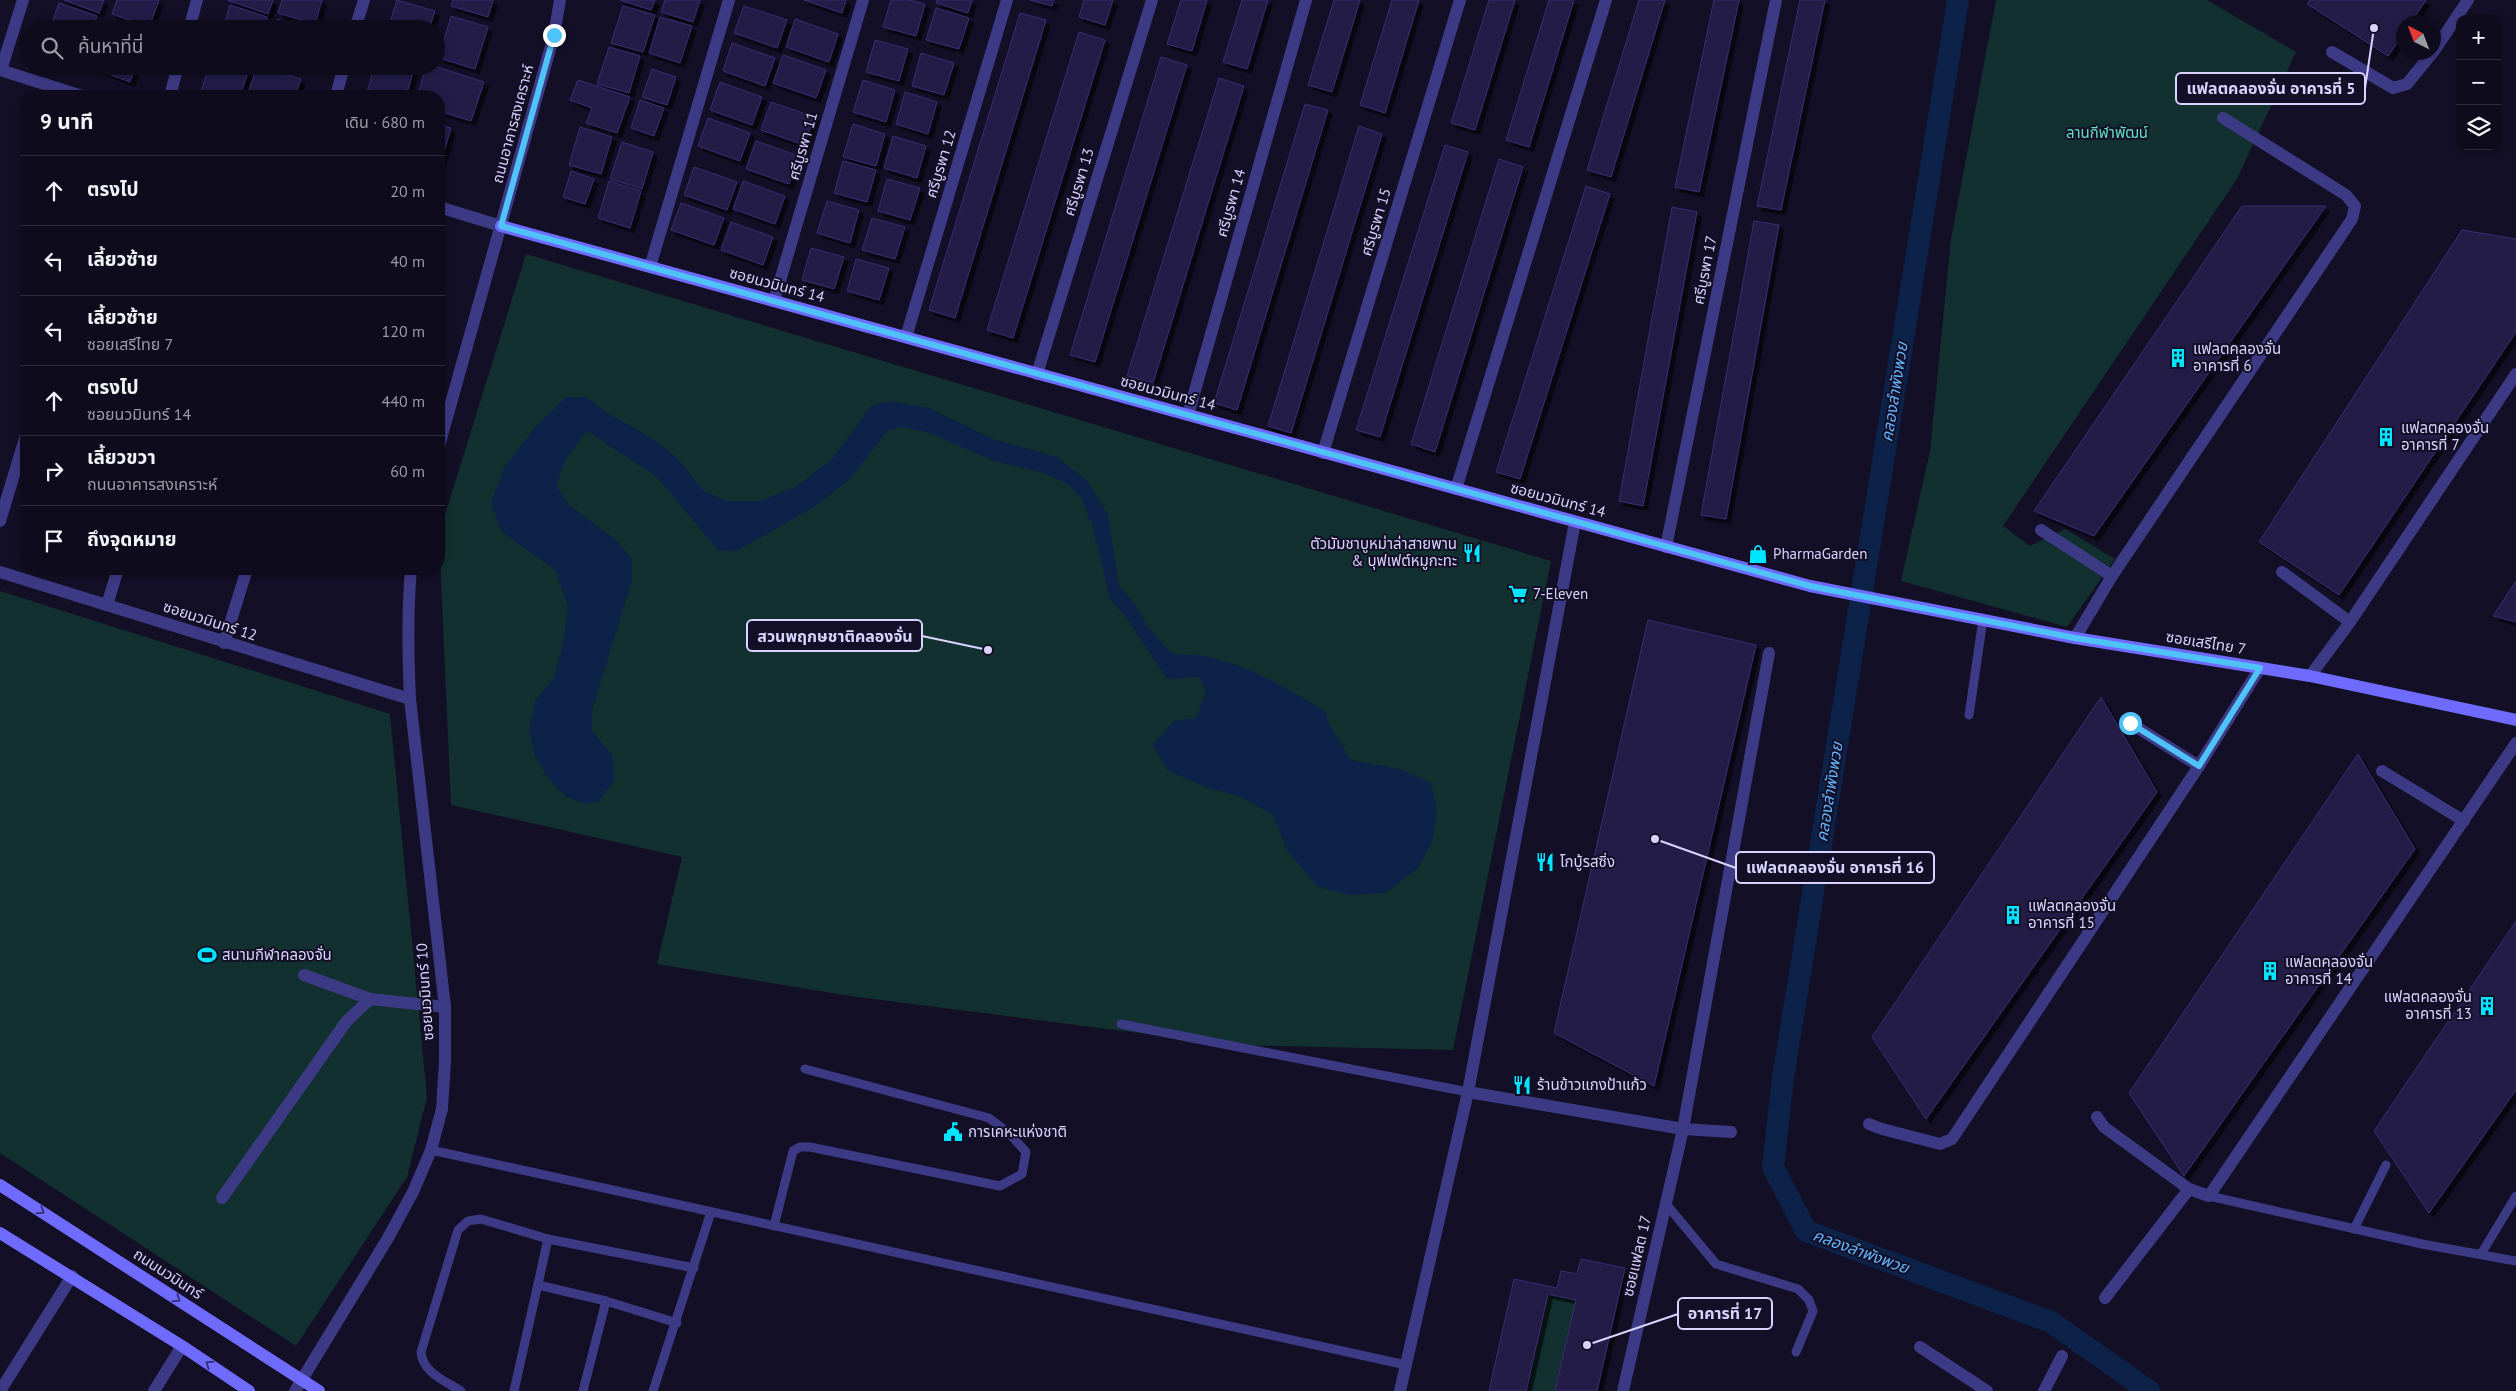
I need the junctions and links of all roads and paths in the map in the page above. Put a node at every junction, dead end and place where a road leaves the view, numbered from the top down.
1 (23, 0) edge
2 (197, 0) edge
3 (364, 0) edge
4 (560, 0) edge
5 (729, 0) edge
6 (863, 0) edge
7 (1007, 0) edge
8 (1152, 0) edge
9 (1306, 0) edge
10 (1460, 0) edge
11 (1606, 0) edge
12 (1776, 0) edge
13 (2468, 0) edge
14 (191, 20) edge
15 (358, 20) edge
16 (2441, 40) edge
17 (2332, 52) dead end
18 (2428, 60) edge
19 (0, 70) edge
20 (176, 75) edge
21 (342, 75) edge
22 (63, 90) edge
23 (172, 90) edge
24 (338, 90) edge
25 (2223, 118) dead end
26 (445, 209) edge
27 (501, 226) junction
28 (650, 267) junction
29 (774, 301) junction
30 (906, 337) junction
31 (1037, 374) junction
32 (2516, 374) edge
33 (1188, 415) junction
34 (445, 425) edge
35 (1324, 452) junction
36 (20, 455) edge
37 (1456, 489) junction
38 (0, 521) edge
39 (1575, 522) junction
40 (2041, 530) dead end
41 (1666, 547) junction
42 (0, 572) edge
43 (2282, 572) dead end
44 (116, 575) edge
45 (245, 575) edge
46 (411, 575) edge
47 (2112, 576) junction
48 (1890, 603) joint
49 (107, 605) junction
50 (1983, 619) junction
51 (2350, 622) junction
52 (2075, 638) junction
53 (224, 643) junction
54 (1770, 653) dead end
55 (2260, 668) junction
56 (2310, 676) junction
57 (410, 699) junction
58 (1969, 715) dead end
59 (2516, 720) edge
60 (2130, 723) dead end
61 (2516, 743) edge
62 (2199, 766) junction
63 (2382, 771) dead end
64 (2464, 821) junction
65 (304, 975) dead end
66 (370, 999) junction
67 (445, 1007) junction
68 (1121, 1024) dead end
69 (804, 1070) dead end
70 (1468, 1092) junction
71 (2097, 1117) dead end
72 (1870, 1124) dead end
73 (1683, 1129) junction
74 (1731, 1132) dead end
75 (431, 1150) junction
76 (2386, 1165) dead end
77 (0, 1185) edge
78 (2189, 1189) junction
79 (2209, 1196) junction
80 (2516, 1196) edge
81 (222, 1198) dead end
82 (1666, 1204) junction
83 (712, 1212) junction
84 (774, 1226) junction
85 (2354, 1229) junction
86 (0, 1233) edge
87 (548, 1239) junction
88 (2481, 1254) junction
89 (2516, 1261) edge
90 (694, 1268) junction
91 (72, 1276) junction
92 (538, 1285) junction
93 (2105, 1298) dead end
94 (606, 1301) junction
95 (677, 1323) junction
96 (182, 1346) junction
97 (1920, 1347) dead end
98 (1796, 1352) dead end
99 (2062, 1356) dead end
100 (1406, 1365) junction
101 (300, 1379) junction
102 (0, 1391) edge
103 (154, 1391) edge
104 (249, 1391) edge
105 (295, 1391) edge
106 (319, 1391) edge
107 (461, 1391) edge
108 (514, 1391) edge
109 (583, 1391) edge
110 (653, 1391) edge
111 (1400, 1391) edge
112 (1622, 1391) edge
113 (1987, 1391) edge
114 (2044, 1391) edge

1 - 19 street
2 - 14 street
3 - 15 street
4 - 27 street, ถนนอาคารสงเคราะห์
5 - 28 street
6 - 29 street, ศรีบูรพา 11
7 - 30 street, ศรีบูรพา 12
8 - 31 street, ศรีบูรพา 13
9 - 33 street, ศรีบูรพา 14
10 - 35 street, ศรีบูรพา 15
11 - 37 street
12 - 41 street, ศรีบูรพา 17
13 - 16 street
17 - 18 street
19 - 22 street
20 - 23 street
21 - 24 street
25 - 47 street
26 - 27 street, ซอยนวมินทร์ 14
27 - 28 street, ซอยนวมินทร์ 14
27 - 34 street
28 - 29 street, ซอยนวมินทร์ 14
29 - 30 street, ซอยนวมินทร์ 14
30 - 31 street, ซอยนวมินทร์ 14
31 - 33 street, ซอยนวมินทร์ 14
32 - 51 street
33 - 35 street, ซอยนวมินทร์ 14
35 - 37 street, ซอยนวมินทร์ 14
36 - 38 street
37 - 39 street, ซอยนวมินทร์ 14
39 - 41 street, ซอยนวมินทร์ 14
39 - 70 street
40 - 47 street
41 - 48 street, ซอยนวมินทร์ 14
42 - 49 street, ซอยนวมินทร์ 12
43 - 51 street
44 - 49 street
45 - 53 street
46 - 57 street, ซอยนวมินทร์ 10
47 - 52 street
48 - 50 street, ซอยเสรีไทย 7
49 - 53 street, ซอยนวมินทร์ 12
50 - 52 street, ซอยเสรีไทย 7
50 - 58 lane
51 - 56 street
52 - 55 street, ซอยเสรีไทย 7
53 - 57 street, ซอยนวมินทร์ 12
54 - 73 street, ซอยแฟลต 17
55 - 56 street, ซอยเสรีไทย 7
55 - 62 street
56 - 59 street, ซอยเสรีไทย 7
57 - 67 street, ซอยนวมินทร์ 10
60 - 62 street
61 - 64 street
62 - 72 street
63 - 64 street
64 - 79 street
65 - 66 street
66 - 67 street
66 - 81 street
67 - 75 street, ซอยนวมินทร์ 10
68 - 70 lane
69 - 84 lane
70 - 73 street
70 - 100 street
71 - 78 street
73 - 74 street
73 - 82 street, ซอยแฟลต 17
75 - 83 lane
75 - 101 street, ซอยนวมินทร์ 10
76 - 85 lane
77 -> 101 street, ถนนนวมินทร์
78 - 79 street
78 - 93 street
79 - 85 lane
80 - 88 lane
82 - 98 lane
82 - 112 street, ซอยแฟลต 17
83 - 84 lane
83 - 90 lane
84 - 100 lane
85 - 88 lane
86 - 91 street
87 - 90 lane
87 - 92 lane
87 - 107 lane
88 - 89 lane
90 - 95 lane
91 - 96 street
91 - 102 street
92 - 94 lane
92 - 108 lane
94 - 95 lane
94 - 109 lane
95 - 110 lane
96 - 103 street
104 -> 96 street
97 - 113 street
99 - 114 street
100 - 111 street
101 - 105 street, ซอยนวมินทร์ 10
101 - 106 street, ถนนนวมินทร์

